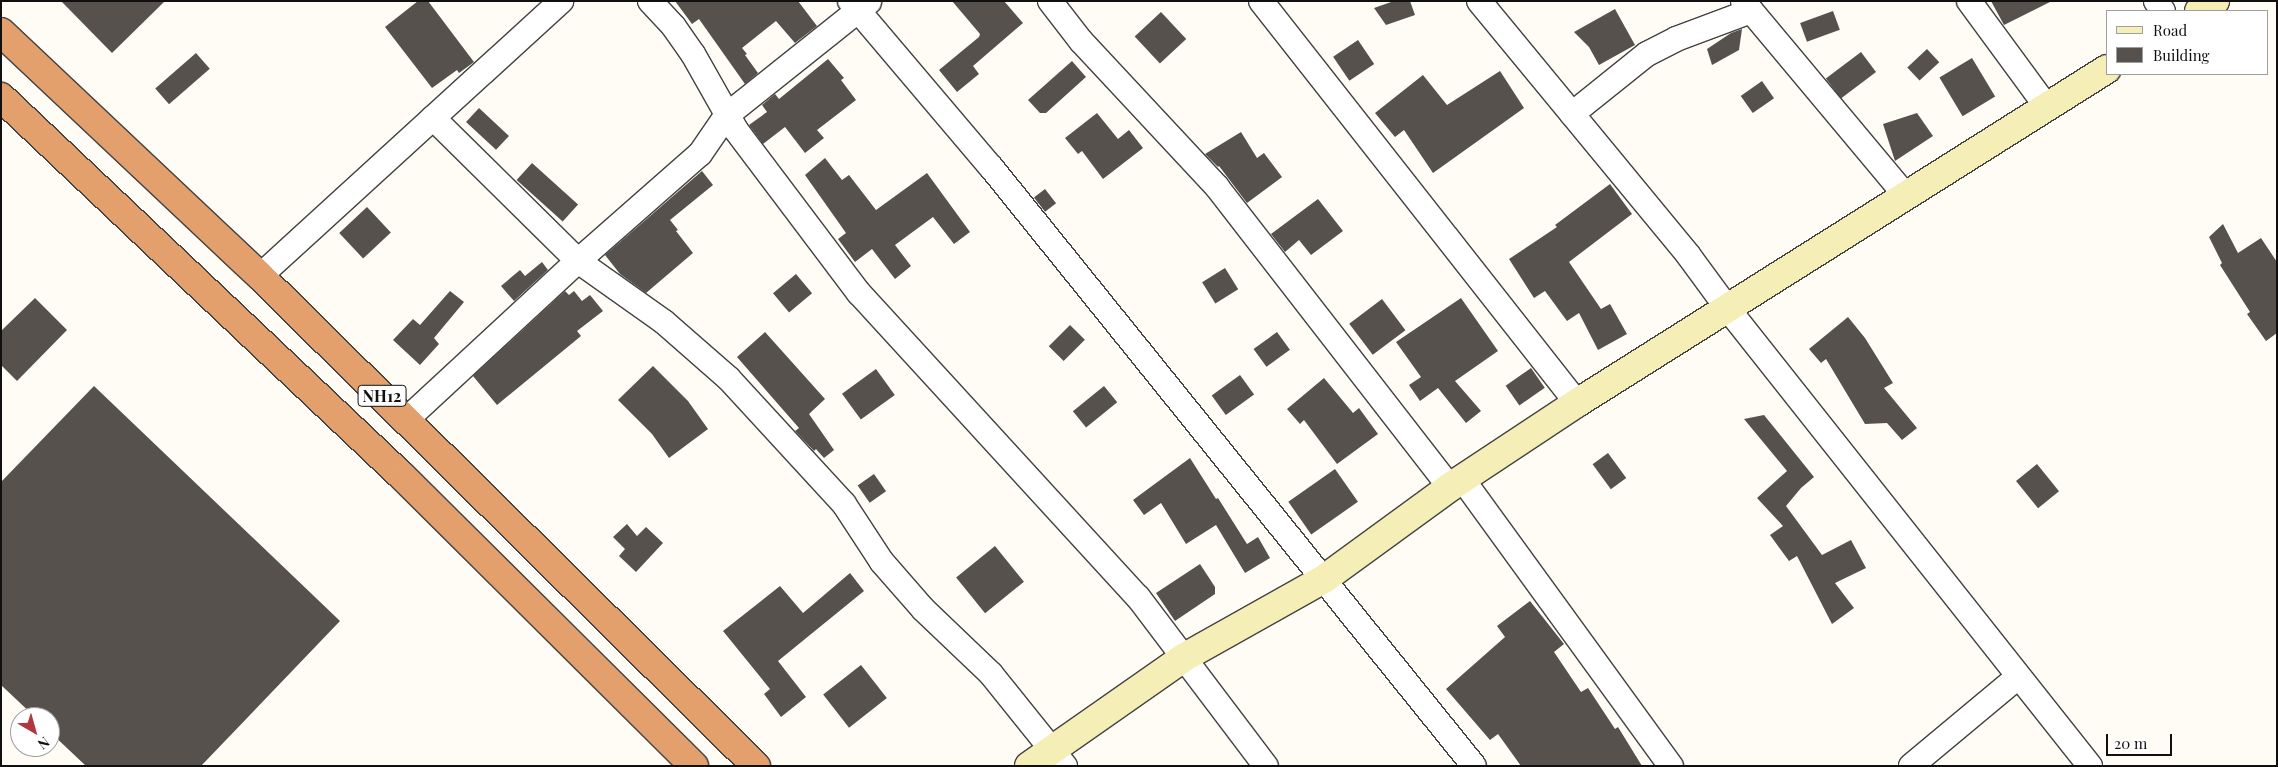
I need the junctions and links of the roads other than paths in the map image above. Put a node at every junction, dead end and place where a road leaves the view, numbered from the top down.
1 (561, 1) edge
2 (650, 1) edge
3 (1050, 1) edge
4 (1261, 1) edge
5 (1479, 1) edge
6 (1969, 1) edge
7 (2215, 1) edge
8 (859, 5) edge
9 (1747, 6) edge
10 (2201, 10) edge
11 (1, 32) edge
12 (2106, 71) edge
13 (1, 97) edge
14 (2048, 107) junction
15 (1572, 114) junction
16 (726, 116) junction
17 (433, 118) junction
18 (1906, 196) junction
19 (578, 261) junction
20 (260, 276) junction
21 (1728, 309) junction
22 (1577, 403) junction
23 (406, 420) junction
24 (1456, 483) junction
25 (1324, 579) junction
26 (1183, 658) junction
27 (2018, 677) junction
28 (1059, 757) edge
29 (694, 766) edge
30 (756, 766) edge
31 (1029, 766) edge
32 (1266, 766) edge
33 (1474, 766) edge
34 (1670, 766) edge
35 (1911, 766) edge
36 (2090, 766) edge

1 - 17 street
2 - 16 street
3 - 24 street
4 - 22 street
5 - 15 street
6 - 14 street
7 - 10 street
8 - 16 street
8 - 25 street
9 - 15 street
9 - 18 street
11 - 20 highway, NH12
12 - 14 street
13 - 29 highway, NH12
14 - 18 street
15 - 21 street
16 - 19 street
16 - 26 street
17 - 19 street
17 - 20 street
18 - 21 street
19 - 23 street
19 - 28 street
20 - 23 highway, NH12
21 - 22 street
21 - 27 street
22 - 24 street
23 - 30 highway, NH12
24 - 25 street
24 - 34 street
25 - 26 street
25 - 33 street
26 - 28 street
26 - 32 street
27 - 35 street
27 - 36 street
28 - 31 street

